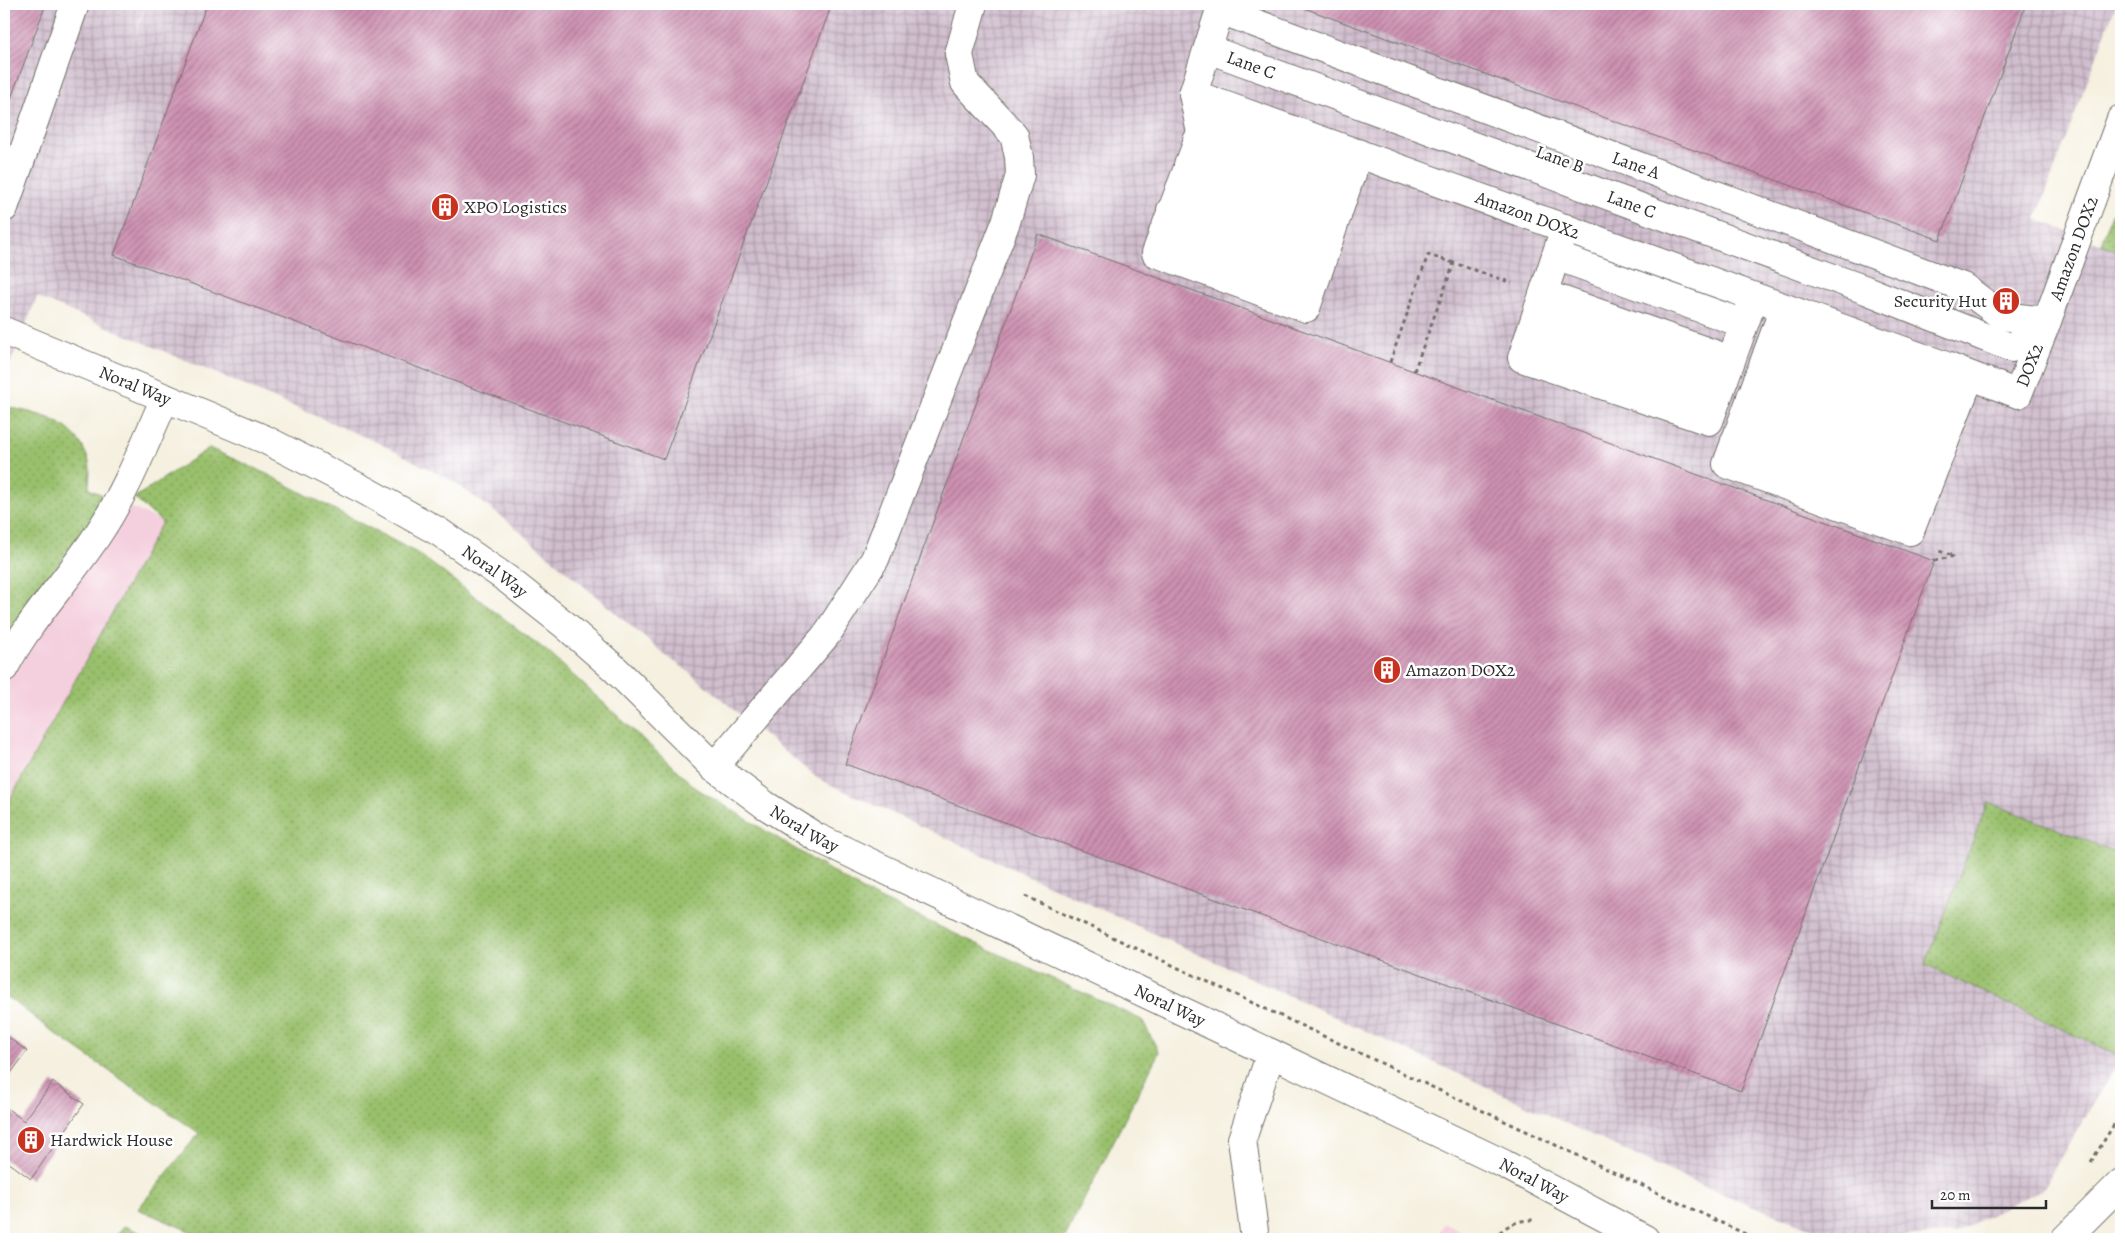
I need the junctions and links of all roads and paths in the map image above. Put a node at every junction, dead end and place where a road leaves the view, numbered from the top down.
1 (75, 4) edge
2 (973, 4) edge
3 (1214, 30) junction
4 (2121, 119) edge
5 (1185, 164) junction
6 (4, 208) edge
7 (1336, 218) junction
8 (1565, 228) junction
9 (1454, 263) junction
10 (1544, 294) junction
11 (1754, 297) junction
12 (2048, 321) junction
13 (12, 334) edge
14 (1731, 360) junction
15 (1390, 362) dead end
16 (1414, 371) dead end
17 (1760, 375) junction
18 (165, 398) junction
19 (1944, 433) junction
20 (4, 668) edge
21 (714, 767) junction
22 (1024, 896) dead end
23 (1271, 1053) junction
24 (2121, 1183) edge
25 (1542, 1221) dead end
26 (1255, 1239) edge
27 (1495, 1239) edge
28 (1646, 1239) edge
29 (1756, 1239) edge
30 (2065, 1239) edge

1 - 6 main road
2 - 21 main road
3 - 5 main road
3 - 12 main road, Lane A
3 - 12 main road, Lane C
4 - 12 main road, Amazon DOX2
5 - 7 main road, Amazon DOX2
5 - 7 main road
5 - 7 main road
5 - 7 main road
7 - 8 main road, Amazon DOX2
8 - 10 main road
8 - 11 main road, Amazon DOX2
9 - 10 path
9 - 15 path
9 - 16 path
10 - 14 main road
10 - 14 main road
10 - 14 main road
11 - 14 main road
11 - 17 main road, Amazon DOX2
12 - 19 main road, DOX2
13 - 18 main road, Noral Way
17 - 19 main road, Amazon DOX2
17 - 19 main road
17 - 19 main road
17 - 19 main road
18 - 20 main road
18 - 21 main road, Noral Way
21 - 23 main road, Noral Way
22 - 29 path
23 - 26 main road
23 - 28 main road, Noral Way
24 - 30 main road
25 - 27 path

